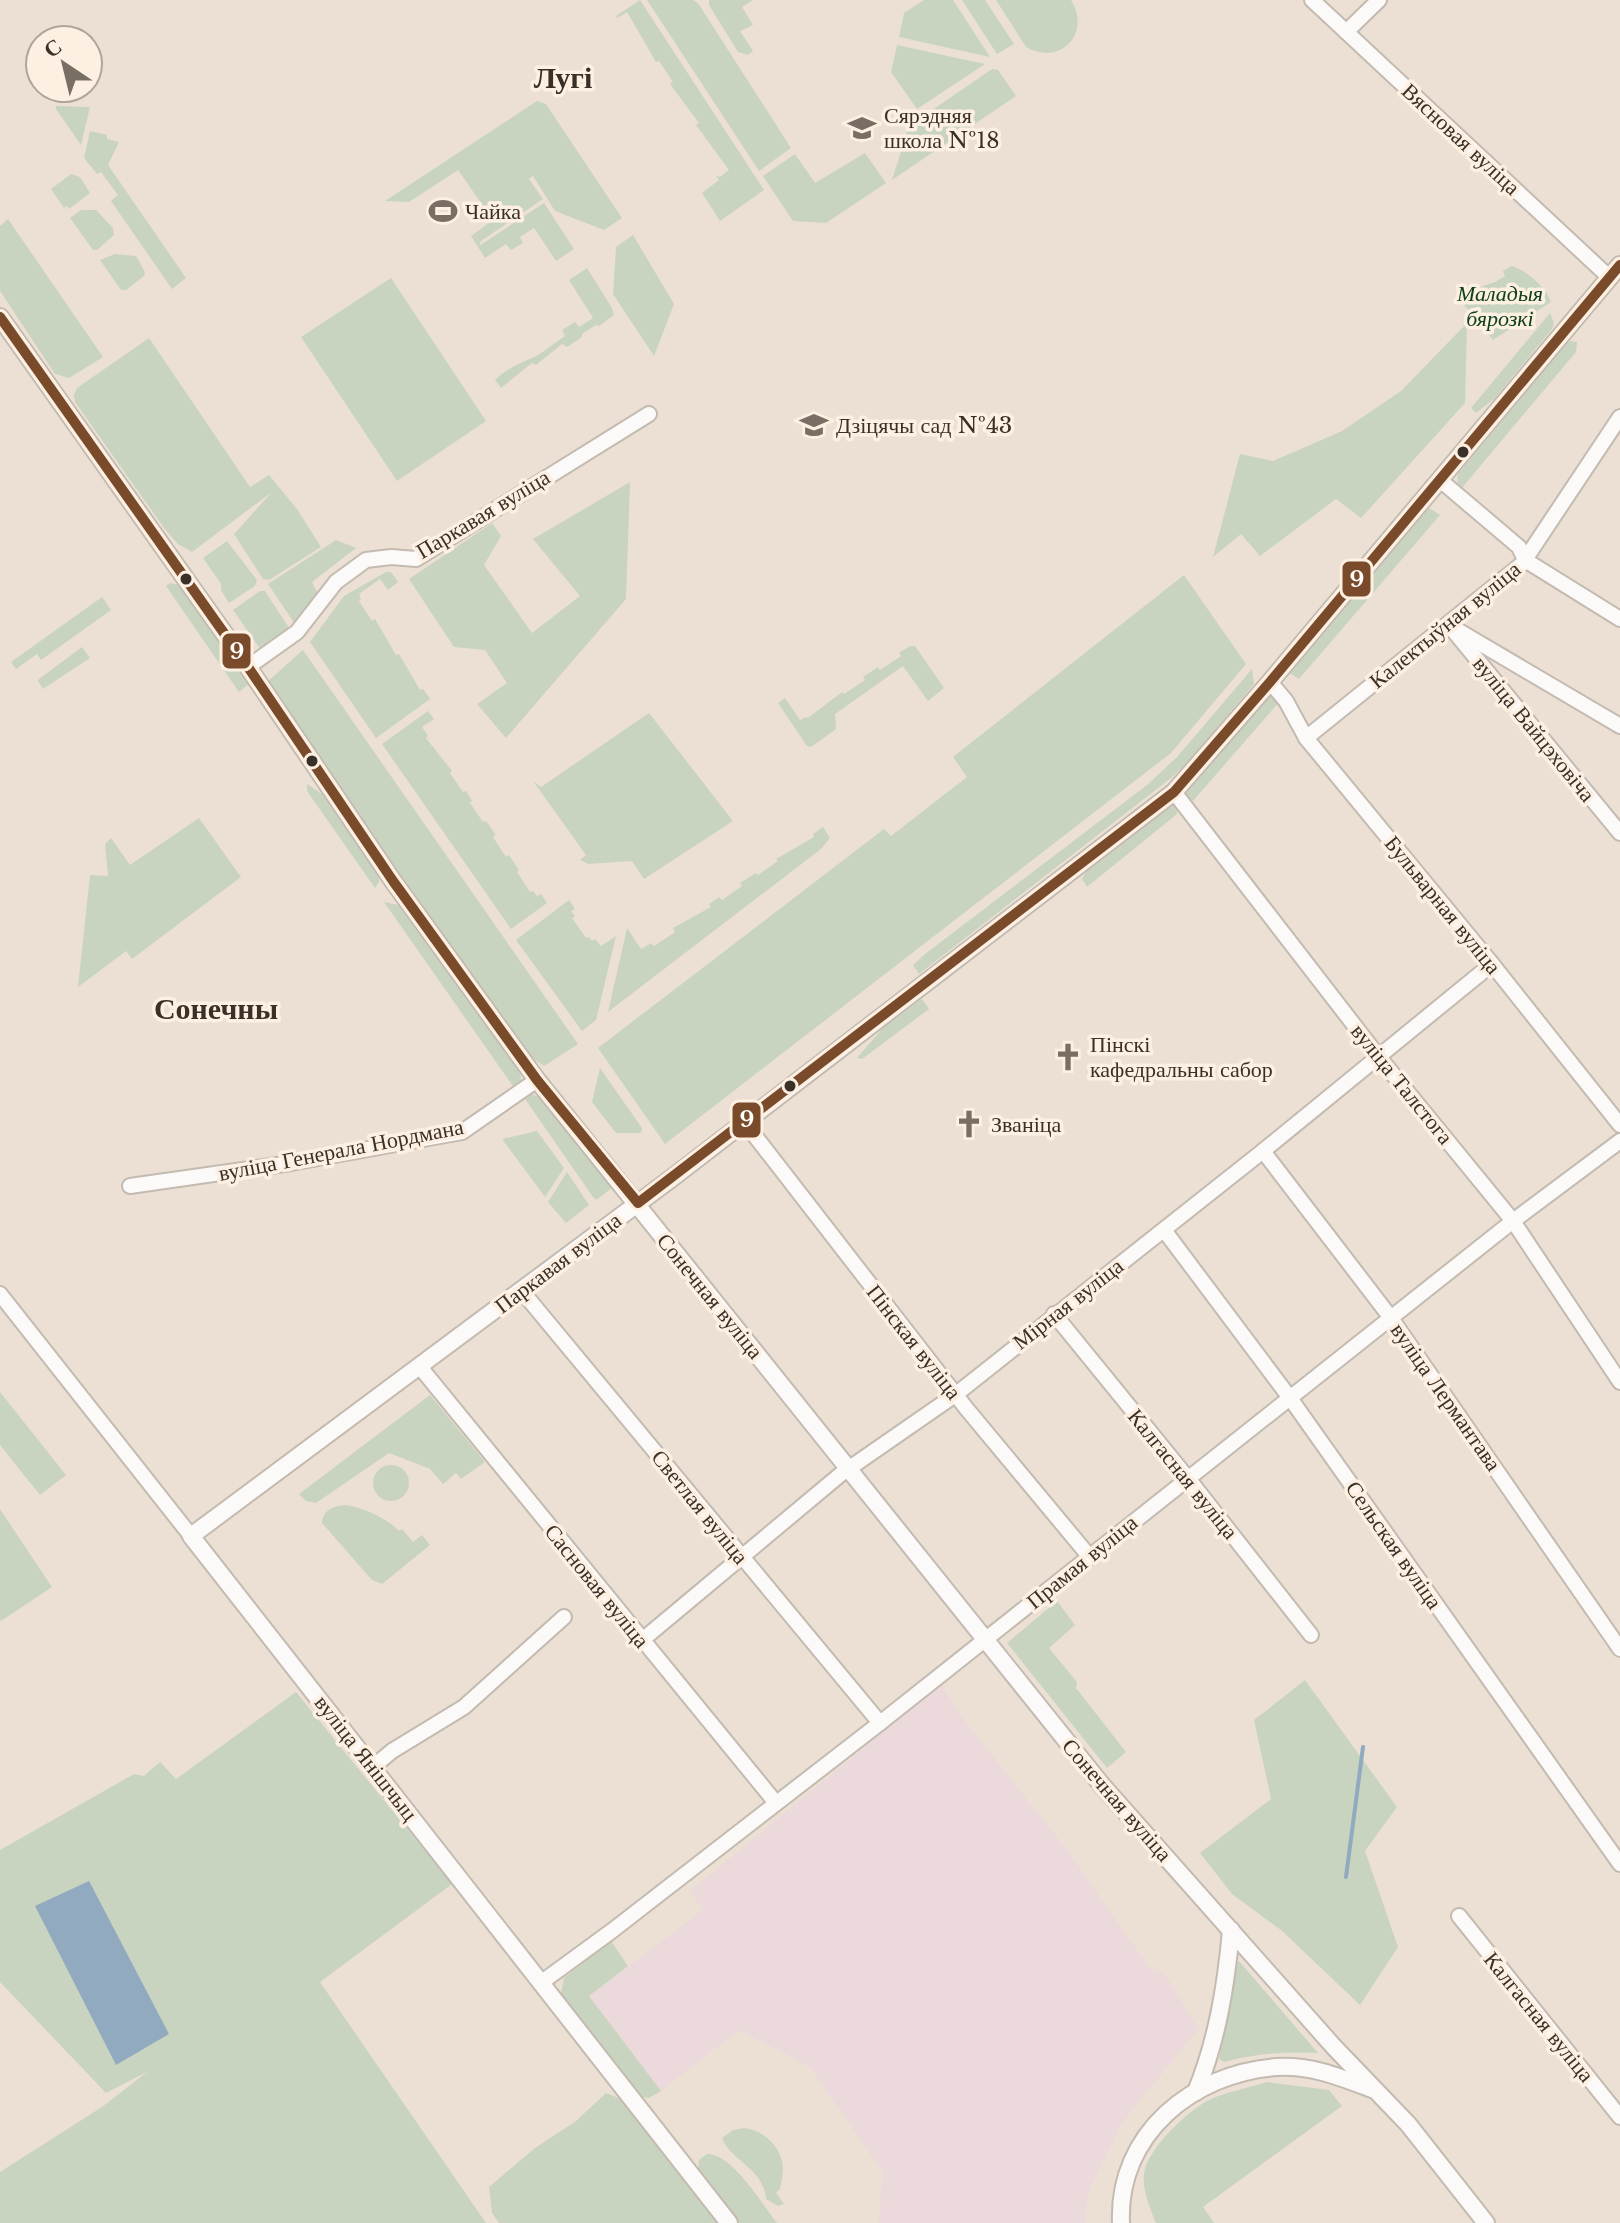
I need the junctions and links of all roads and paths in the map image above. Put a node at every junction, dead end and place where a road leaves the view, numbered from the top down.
1 (1312, 0) edge
2 (1379, 0) edge
3 (1346, 32) junction
4 (1615, 272) edge
5 (0, 317) edge
6 (649, 414) dead end
7 (1620, 417) edge
8 (1440, 480) junction
9 (1525, 560) junction
10 (1620, 619) edge
11 (1448, 624) junction
12 (248, 667) junction
13 (1270, 682) junction
14 (1620, 726) edge
15 (1306, 738) junction
16 (1174, 792) junction
17 (1620, 833) edge
18 (1492, 964) junction
19 (1378, 1056) junction
20 (537, 1080) junction
21 (745, 1123) junction
22 (1620, 1125) edge
23 (1620, 1141) edge
24 (1263, 1151) junction
25 (130, 1186) dead end
26 (638, 1203) junction
27 (1513, 1221) junction
28 (1164, 1230) junction
29 (521, 1290) junction
30 (0, 1294) edge
31 (1054, 1314) junction
32 (1391, 1318) junction
33 (420, 1367) junction
34 (1620, 1382) edge
35 (955, 1395) junction
36 (1290, 1398) junction
37 (849, 1471) junction
38 (1188, 1478) junction
39 (191, 1536) junction
40 (1089, 1556) junction
41 (740, 1557) junction
42 (564, 1617) dead end
43 (1311, 1635) dead end
44 (984, 1640) junction
45 (641, 1641) junction
46 (1620, 1649) edge
47 (880, 1723) junction
48 (373, 1767) junction
49 (776, 1803) junction
50 (1620, 1864) edge
51 (1459, 1916) dead end
52 (1231, 1930) junction
53 (542, 1982) junction
54 (1373, 2089) junction
55 (1196, 2092) junction
56 (1620, 2117) edge
57 (729, 2223) edge
58 (1121, 2223) edge
59 (1486, 2223) edge

1 - 3 street, Вясновая вуліца
2 - 3 street
3 - 4 street, Вясновая вуліца
4 - 8 street, Паркавая вуліца
5 - 12 street, Сонечная вуліца
6 - 12 street, Паркавая вуліца
7 - 9 street, Калектыўная вуліца
8 - 9 street
8 - 13 street, Паркавая вуліца
9 - 10 street
9 - 11 street, Калектыўная вуліца
11 - 14 street
11 - 15 street, Калектыўная вуліца
11 - 17 street, вуліца Вайцэховіча
12 - 20 street, Сонечная вуліца
13 - 15 street, Бульварная вуліца
13 - 16 street, Паркавая вуліца
15 - 18 street, Бульварная вуліца
16 - 19 street, вуліца Талстога
16 - 21 street, Паркавая вуліца
18 - 19 street, Мірная вуліца
18 - 22 street, Бульварная вуліца
19 - 24 street, Мірная вуліца
19 - 27 street, вуліца Талстога
20 - 25 street, вуліца Генерала Нордмана
20 - 26 street, Сонечная вуліца
21 - 26 street, Паркавая вуліца
21 - 35 street, Пінская вуліца
23 - 27 street, Прамая вуліца
24 - 28 street, Мірная вуліца
24 - 32 street, вуліца Лермантава
26 - 29 street, Паркавая вуліца
26 - 37 street, Сонечная вуліца
27 - 32 street, Прамая вуліца
27 - 34 street, вуліца Талстога
28 - 31 street, Мірная вуліца
28 - 36 street, Сельская вуліца
29 - 33 street, Паркавая вуліца
29 - 41 street, Светлая вуліца
30 - 39 street, вуліца Янішчыц
31 - 35 street, Мірная вуліца
31 - 38 street, Калгасная вуліца
32 - 36 street, Прамая вуліца
32 - 46 street, вуліца Лермантава
33 - 39 street, Паркавая вуліца
33 - 45 street, Сасновая вуліца
35 - 37 street, Мірная вуліца
35 - 40 street, Пінская вуліца
36 - 38 street, Прамая вуліца
36 - 50 street, Сельская вуліца
37 - 41 street, Мірная вуліца
37 - 44 street, Сонечная вуліца
38 - 40 street, Прамая вуліца
38 - 43 street, Калгасная вуліца
39 - 48 street, вуліца Янішчыц
40 - 44 street, Прамая вуліца
41 - 45 street, Мірная вуліца
41 - 47 street, Светлая вуліца
42 - 48 street
44 - 47 street, Прамая вуліца
44 - 52 street, Сонечная вуліца
45 - 49 street, Сасновая вуліца
47 - 49 street, Прамая вуліца
48 - 53 street, вуліца Янішчыц
49 - 53 street, Прамая вуліца
51 - 56 street, Калгасная вуліца
52 - 54 street, Сонечная вуліца
52 - 55 street
53 - 57 street, вуліца Янішчыц
54 - 55 street
54 - 59 street, Сонечная вуліца
55 - 58 street

